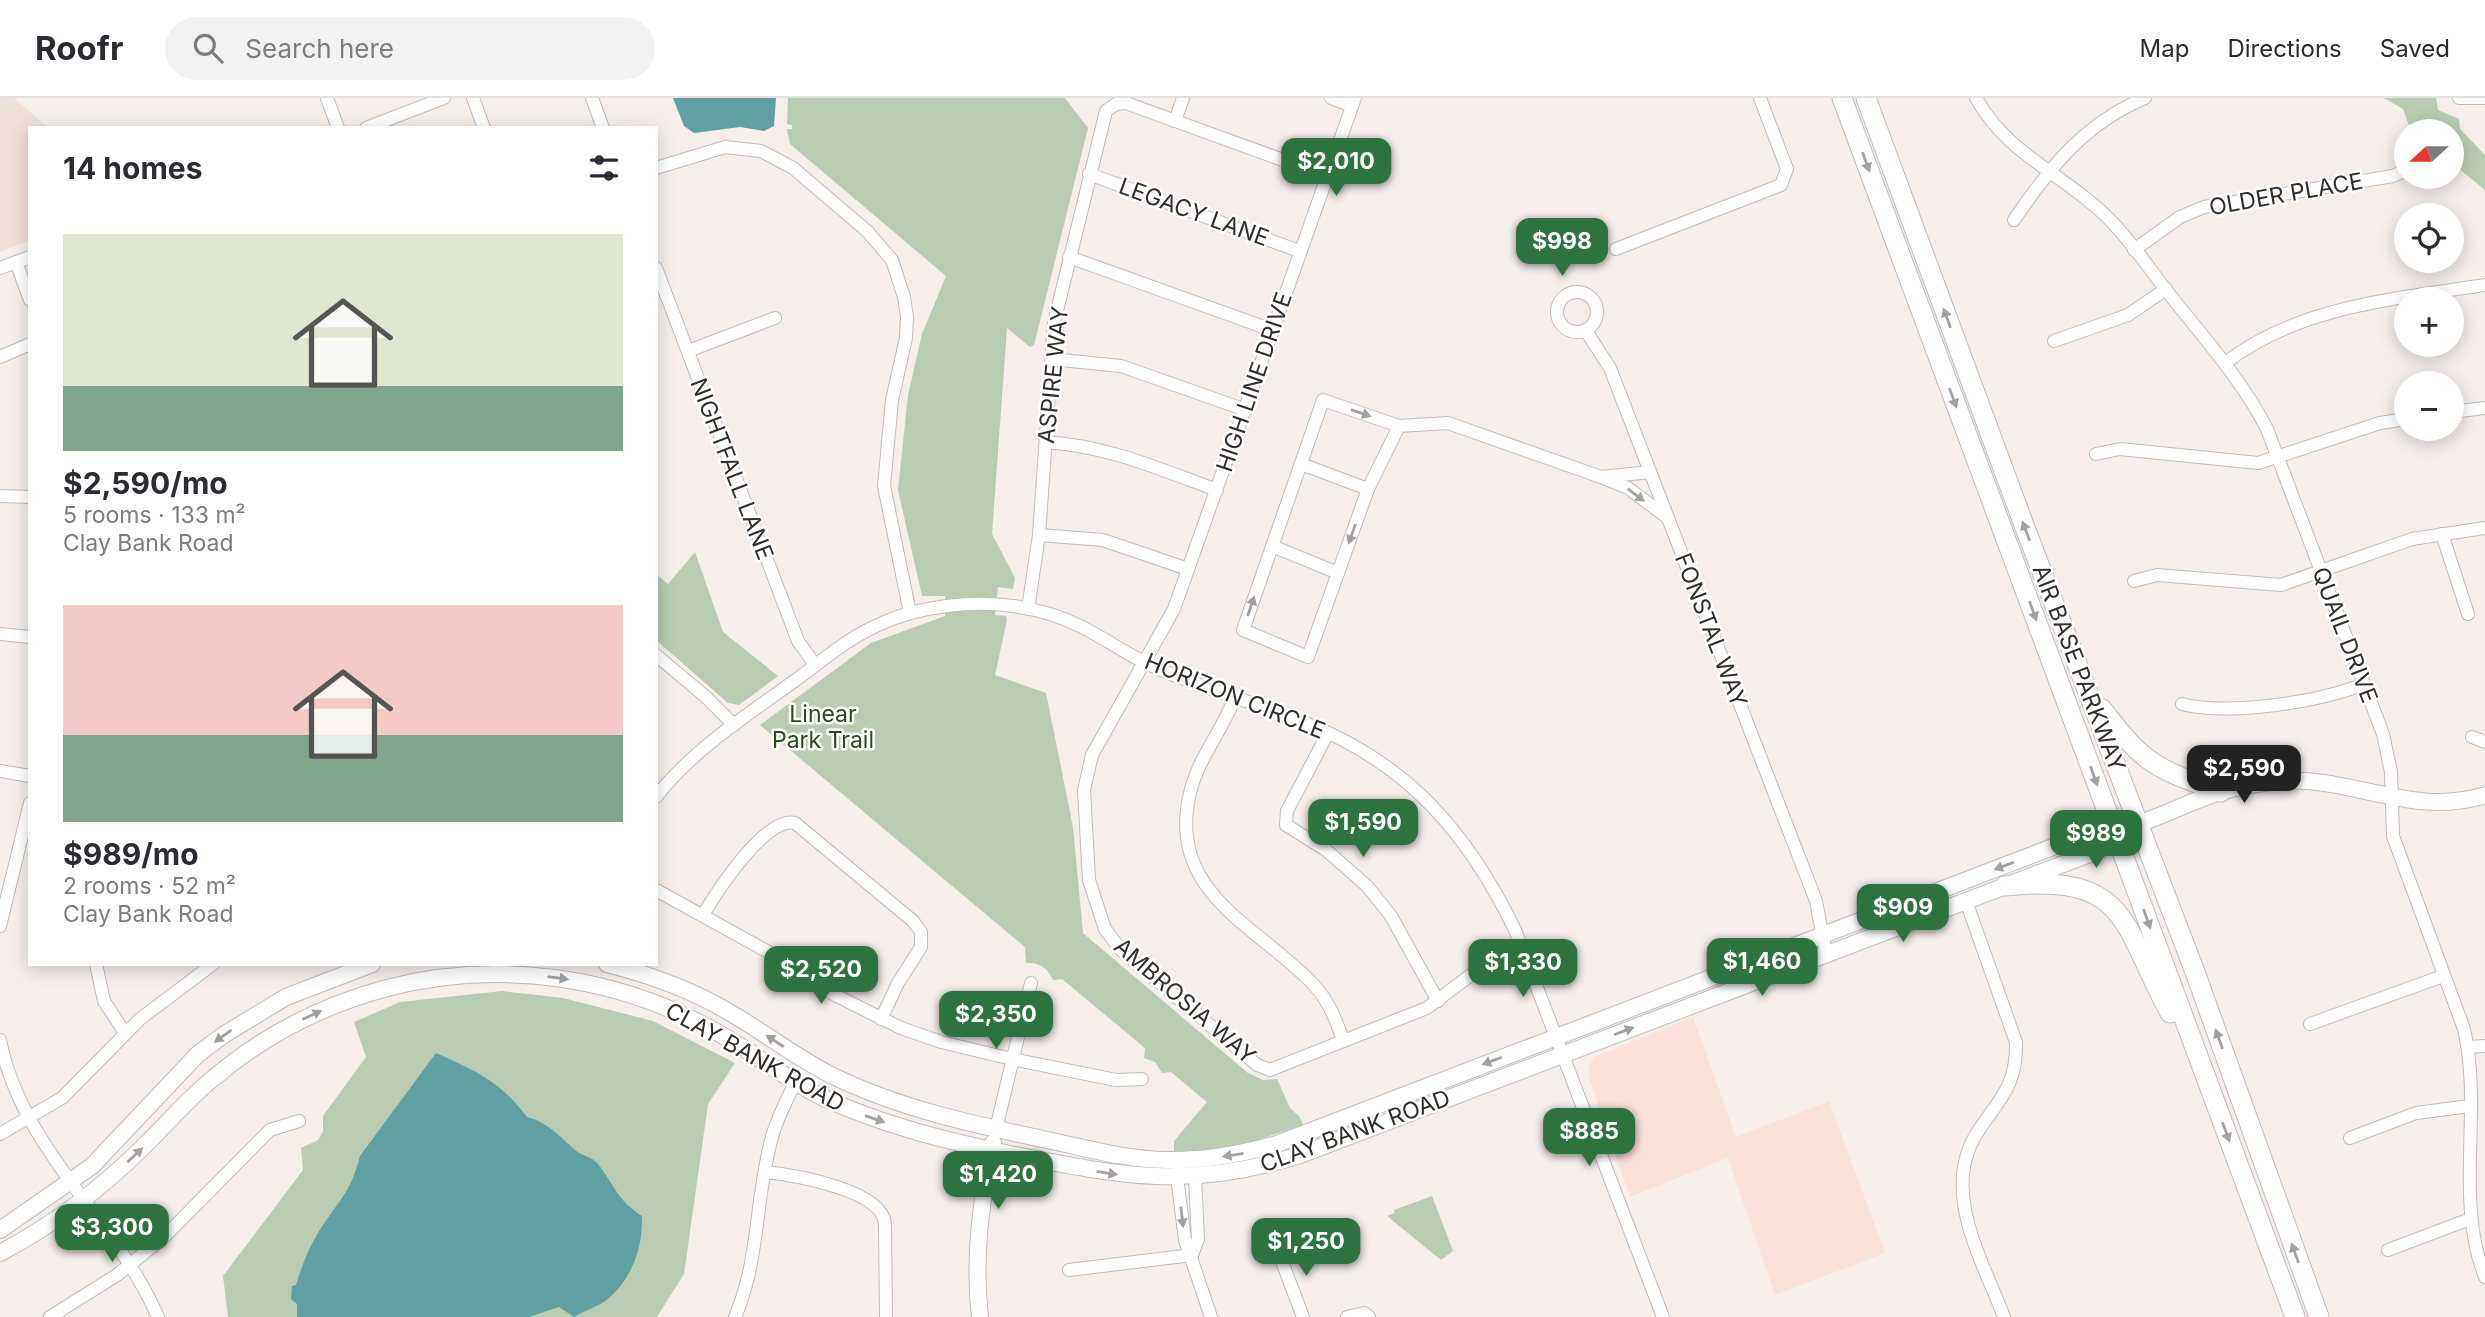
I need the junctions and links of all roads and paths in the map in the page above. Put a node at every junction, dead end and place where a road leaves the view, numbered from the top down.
1 (327, 98) edge
2 (444, 98) edge
3 (473, 98) edge
4 (592, 98) edge
5 (1183, 98) edge
6 (1331, 98) edge
7 (1760, 98) edge
8 (1842, 98) edge
9 (1866, 98) edge
10 (1976, 98) edge
11 (2145, 98) edge
12 (2459, 98) edge
13 (2483, 98) edge
14 (1354, 102) edge
15 (1175, 121) junction
16 (337, 126) edge
17 (371, 126) edge
18 (483, 126) edge
19 (602, 126) edge
20 (658, 167) edge
21 (2046, 172) junction
22 (1089, 174) junction
23 (1327, 176) junction
24 (2394, 176) edge
25 (2014, 220) dead end
26 (1616, 249) dead end
27 (2134, 250) junction
28 (1299, 251) junction
29 (1069, 257) junction
30 (28, 258) edge
31 (16, 262) junction
32 (0, 268) edge
33 (658, 273) edge
34 (2485, 285) edge
35 (2166, 289) junction
36 (28, 295) edge
37 (775, 318) dead end
38 (1272, 330) junction
39 (1586, 331) dead end
40 (2054, 341) dead end
41 (28, 345) edge
42 (688, 351) junction
43 (0, 357) edge
44 (1051, 359) junction
45 (2225, 363) junction
46 (2485, 408) edge
47 (1246, 410) junction
48 (2464, 411) edge
49 (2394, 422) edge
50 (1399, 426) junction
51 (1046, 442) junction
52 (2096, 454) dead end
53 (2278, 459) junction
54 (1301, 464) junction
55 (1650, 472) junction
56 (1601, 477) junction
57 (1368, 489) junction
58 (1217, 490) junction
59 (0, 496) edge
60 (28, 497) edge
61 (1668, 518) junction
62 (2485, 528) edge
63 (2442, 534) junction
64 (1039, 535) junction
65 (1272, 546) junction
66 (1188, 569) junction
67 (2321, 571) junction
68 (1338, 573) junction
69 (2134, 581) dead end
70 (1028, 609) junction
71 (910, 613) junction
72 (2468, 614) dead end
73 (0, 634) edge
74 (28, 637) edge
75 (658, 657) edge
76 (1146, 663) junction
77 (815, 665) junction
78 (2364, 684) junction
79 (2089, 692) junction
80 (1235, 697) junction
81 (2182, 704) dead end
82 (734, 725) junction
83 (1328, 733) junction
84 (2472, 737) dead end
85 (2485, 742) edge
86 (0, 771) edge
87 (28, 776) edge
88 (658, 791) edge
89 (2221, 792) junction
90 (2485, 795) edge
91 (2391, 797) junction
92 (28, 811) edge
93 (2140, 823) junction
94 (2115, 832) junction
95 (2005, 886) junction
96 (658, 891) edge
97 (1966, 901) junction
98 (2, 910) edge
99 (703, 915) junction
100 (0, 926) edge
101 (1823, 935) junction
102 (1522, 948) junction
103 (1826, 954) junction
104 (96, 966) edge
105 (210, 966) edge
106 (367, 966) edge
107 (615, 966) edge
108 (2443, 975) junction
109 (1031, 983) dead end
110 (1438, 1001) junction
111 (881, 1019) junction
112 (2310, 1024) dead end
113 (125, 1033) junction
114 (1556, 1037) junction
115 (0, 1040) edge
116 (1343, 1041) junction
117 (2485, 1046) edge
118 (2468, 1047) junction
119 (1563, 1054) junction
120 (1012, 1059) junction
121 (2203, 1069) junction
122 (1142, 1079) dead end
123 (795, 1083) junction
124 (2470, 1106) junction
125 (28, 1119) junction
126 (299, 1121) dead end
127 (996, 1129) junction
128 (0, 1134) edge
129 (2350, 1138) dead end
130 (992, 1150) junction
131 (766, 1172) junction
132 (1195, 1176) junction
133 (1178, 1177) junction
134 (70, 1182) junction
135 (83, 1199) junction
136 (2470, 1219) junction
137 (0, 1230) edge
138 (2388, 1250) dead end
139 (1278, 1251) dead end
140 (0, 1253) edge
141 (1192, 1255) junction
142 (131, 1263) junction
143 (1069, 1270) dead end
144 (2485, 1277) edge
145 (1366, 1315) edge
146 (50, 1317) edge
147 (158, 1317) edge
148 (735, 1317) edge
149 (886, 1317) edge
150 (980, 1317) edge
151 (1210, 1317) edge
152 (1303, 1317) edge
153 (1347, 1317) edge
154 (1664, 1317) edge
155 (2004, 1317) edge
156 (2295, 1317) edge
157 (2319, 1317) edge

1 - 16 street
2 - 17 street
3 - 18 street
4 - 19 street
5 - 15 street
6 - 14 street
7 - 26 street
8 -> 94 main road, AIR BASE PARKWAY
79 -> 9 main road, AIR BASE PARKWAY
10 - 21 street, QUAIL DRIVE
11 - 21 street
12 - 13 street
14 - 23 street, HIGH LINE DRIVE
15 - 22 street, ASPIRE WAY
15 - 23 street
20 - 71 street
21 - 25 street
21 - 27 street, QUAIL DRIVE
22 - 28 street, LEGACY LANE
22 - 29 street, ASPIRE WAY
23 - 28 street, HIGH LINE DRIVE
24 - 27 street, OLDER PLACE
27 - 35 street, QUAIL DRIVE
28 - 38 street, HIGH LINE DRIVE
29 - 38 street
29 - 44 street, ASPIRE WAY
30 - 31 street
31 - 32 street
31 - 36 street
33 - 42 street, NIGHTFALL LANE
34 - 45 street
35 - 40 street
35 - 45 street, QUAIL DRIVE
37 - 42 street
38 - 47 street, HIGH LINE DRIVE
39 - 55 street, FONSTAL WAY
41 - 43 street
42 - 77 street, NIGHTFALL LANE
44 - 47 street
44 - 51 street, ASPIRE WAY
45 - 53 street, QUAIL DRIVE
46 - 48 street
47 - 58 street, HIGH LINE DRIVE
49 - 53 street
54 -> 50 street
50 - 56 street
50 - 57 street
51 - 58 street
51 - 64 street, ASPIRE WAY
52 - 53 street
53 - 67 street, QUAIL DRIVE
54 - 57 street
54 - 65 street
55 - 56 street
55 - 61 street, FONSTAL WAY
56 -> 61 street
57 -> 68 street
58 - 66 street, HIGH LINE DRIVE
59 - 60 street
61 - 101 street, FONSTAL WAY
62 - 63 street
63 - 67 street
63 - 72 street
64 - 66 street
64 - 70 street, ASPIRE WAY
65 - 68 street
68 -> 65 street
66 - 76 street, HIGH LINE DRIVE
67 - 69 street
67 - 78 street, QUAIL DRIVE
70 - 71 street, HORIZON CIRCLE
70 - 76 street, HORIZON CIRCLE
71 - 77 street, HORIZON CIRCLE
73 - 74 street
75 - 82 street
76 - 80 street, HORIZON CIRCLE
76 - 116 street, AMBROSIA WAY
77 - 82 street, HORIZON CIRCLE
78 - 81 street
78 - 91 street, QUAIL DRIVE
79 - 89 main road
79 - 93 main road, AIR BASE PARKWAY
80 - 83 street, HORIZON CIRCLE
80 - 116 street
82 - 88 street, HORIZON CIRCLE
83 - 102 street, HORIZON CIRCLE
83 - 110 street
84 - 85 street
86 - 87 street
89 - 91 street, CLAY BANK ROAD
89 - 93 street, CLAY BANK ROAD
90 - 91 street, CLAY BANK ROAD
91 - 108 street, QUAIL DRIVE
92 - 98 street
93 - 94 street, CLAY BANK ROAD
157 -> 93 main road, AIR BASE PARKWAY
94 - 95 street, CLAY BANK ROAD
94 -> 101 street, CLAY BANK ROAD
94 -> 121 main road, AIR BASE PARKWAY
95 - 97 street, CLAY BANK ROAD
95 - 121 main road
96 - 99 street
97 - 103 street, CLAY BANK ROAD
97 - 155 street
98 - 100 street
99 - 111 street
99 - 111 street
101 - 103 street, FONSTAL WAY
101 - 114 street, CLAY BANK ROAD
102 - 110 street, AMBROSIA WAY
102 - 114 street, HORIZON CIRCLE
119 -> 103 street, CLAY BANK ROAD
104 - 113 street
105 - 113 street
106 -> 134 street
127 -> 107 street, CLAY BANK ROAD
108 - 112 street
108 - 118 street, QUAIL DRIVE
109 - 120 street
110 - 116 street, AMBROSIA WAY
111 - 120 street
113 - 125 street
114 - 119 street, HORIZON CIRCLE
114 -> 127 street, CLAY BANK ROAD
115 - 125 street
117 - 118 street
118 - 124 street, QUAIL DRIVE
119 - 132 street, CLAY BANK ROAD
119 - 154 street, HORIZON CIRCLE
120 - 122 street
120 - 127 street
121 -> 156 main road, AIR BASE PARKWAY
123 -> 130 street, CLAY BANK ROAD
123 - 131 street
135 -> 123 street, CLAY BANK ROAD
124 - 129 street
124 - 136 street, QUAIL DRIVE
125 - 128 street
125 - 134 street
126 - 142 street
127 - 130 street
130 -> 133 street, CLAY BANK ROAD
130 - 150 street
131 - 148 street
131 - 149 street
132 - 133 street, CLAY BANK ROAD
132 - 141 street
133 -> 141 street
134 - 135 street
134 - 137 street
135 - 140 street, CLAY BANK ROAD
135 - 142 street
136 - 138 street
136 - 144 street, QUAIL DRIVE
139 - 152 street
141 - 143 street
141 - 151 street
142 - 146 street
142 - 147 street
145 - 153 street

